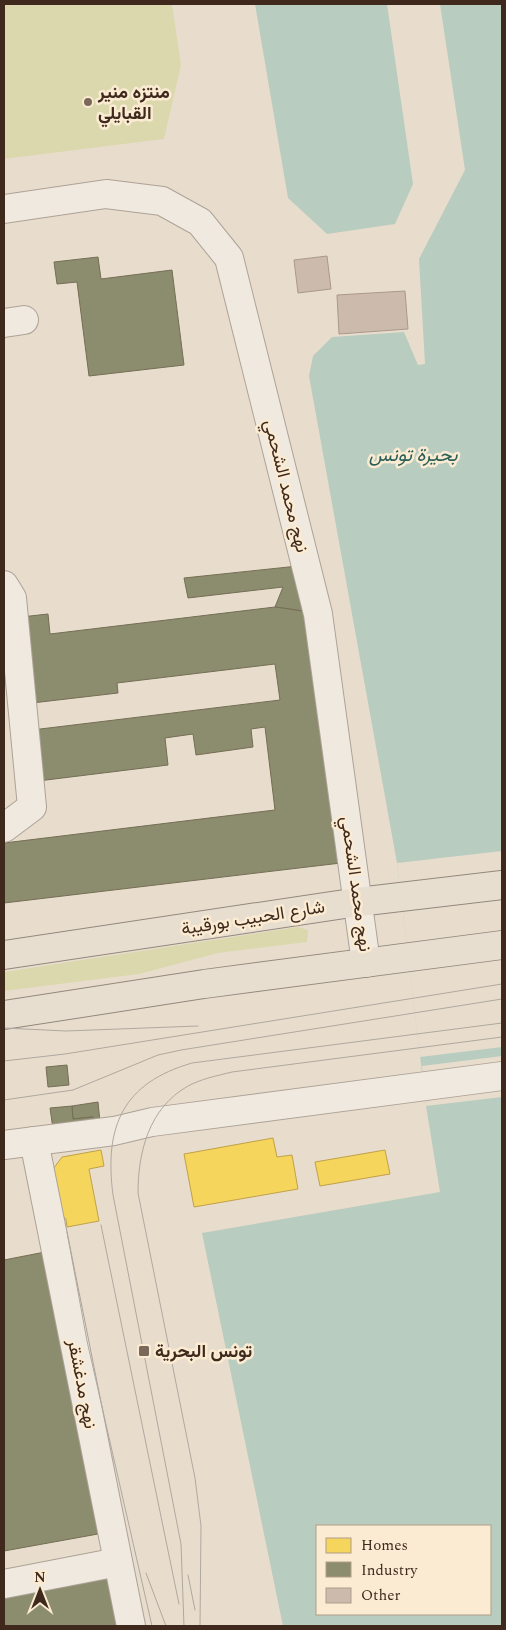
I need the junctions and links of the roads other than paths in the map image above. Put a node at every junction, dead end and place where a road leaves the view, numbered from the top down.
1 (4, 209) edge
2 (4, 585) edge
3 (4, 828) edge
4 (502, 885) edge
5 (358, 902) junction
6 (502, 945) edge
7 (4, 955) edge
8 (366, 963) junction
9 (4, 1015) edge
10 (502, 1076) edge
11 (34, 1141) junction
12 (4, 1146) edge
13 (118, 1562) junction
14 (4, 1584) edge
15 (131, 1626) edge

1 - 5 street, نهج محمد الشحمي
2 - 3 street
4 - 5 main road, شارع الحبيب بورقيبة
5 - 7 main road, شارع الحبيب بورقيبة
5 - 8 street, نهج محمد الشحمي
6 - 8 main road
8 - 9 main road
10 - 11 street
11 - 12 street
11 - 13 street, نهج مدغشقر
13 - 14 street
13 - 15 street, نهج مدغشقر

